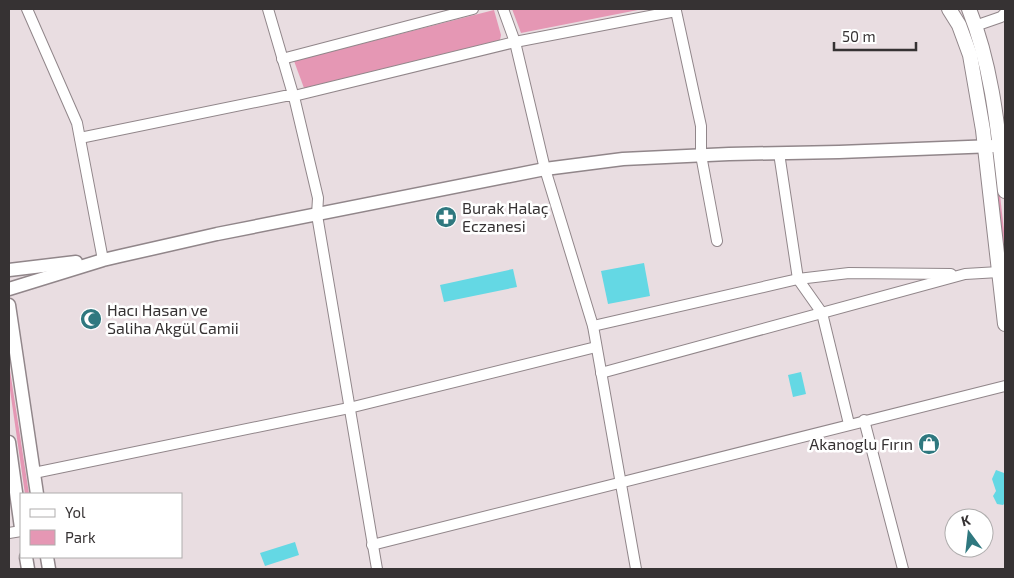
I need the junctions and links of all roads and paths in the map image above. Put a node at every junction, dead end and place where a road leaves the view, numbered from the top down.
1 (27, 9) edge
2 (268, 9) edge
3 (473, 9) edge
4 (503, 9) edge
5 (949, 9) edge
6 (969, 9) edge
7 (1005, 13) edge
8 (975, 26) junction
9 (515, 42) junction
10 (282, 58) junction
11 (294, 96) junction
12 (80, 138) junction
13 (997, 146) edge
14 (778, 153) junction
15 (701, 155) junction
16 (545, 170) junction
17 (1005, 191) edge
18 (317, 215) junction
19 (717, 241) dead end
20 (103, 260) junction
21 (9, 270) edge
22 (999, 272) junction
23 (965, 274) junction
24 (798, 278) junction
25 (9, 289) edge
26 (9, 305) edge
27 (822, 313) junction
28 (1005, 324) edge
29 (593, 326) junction
30 (596, 347) junction
31 (600, 373) junction
32 (1005, 386) edge
33 (349, 408) junction
34 (864, 420) junction
35 (849, 424) junction
36 (9, 442) edge
37 (34, 473) junction
38 (620, 482) junction
39 (37, 493) edge
40 (20, 523) edge
41 (372, 545) junction
42 (377, 569) edge
43 (636, 569) edge
44 (904, 569) edge

1 - 12 street
2 - 10 street
3 - 10 street
4 - 9 street
5 - 13 main road
6 - 8 main road
7 - 8 street
8 - 13 main road
9 - 11 street
9 - 15 street
9 - 16 street
10 - 11 street
11 - 12 street
11 - 18 street
12 - 20 street
13 - 14 street
13 - 17 main road
13 - 22 main road
14 - 15 street
14 - 24 street
15 - 16 street
15 - 19 street
16 - 18 street
16 - 29 street
18 - 20 street
18 - 33 street
20 - 21 street
20 - 25 street
22 - 23 street
22 - 28 main road
23 - 24 street
23 - 27 street
24 - 27 street
24 - 29 street
26 - 37 street
27 - 31 street
27 - 35 street
29 - 30 street
30 - 31 street
30 - 33 street
31 - 38 street
32 - 34 street
33 - 37 street
33 - 41 street
34 - 35 street
34 - 44 street
35 - 38 street
36 - 40 street
37 - 39 street
38 - 41 street
38 - 43 street
41 - 42 street

